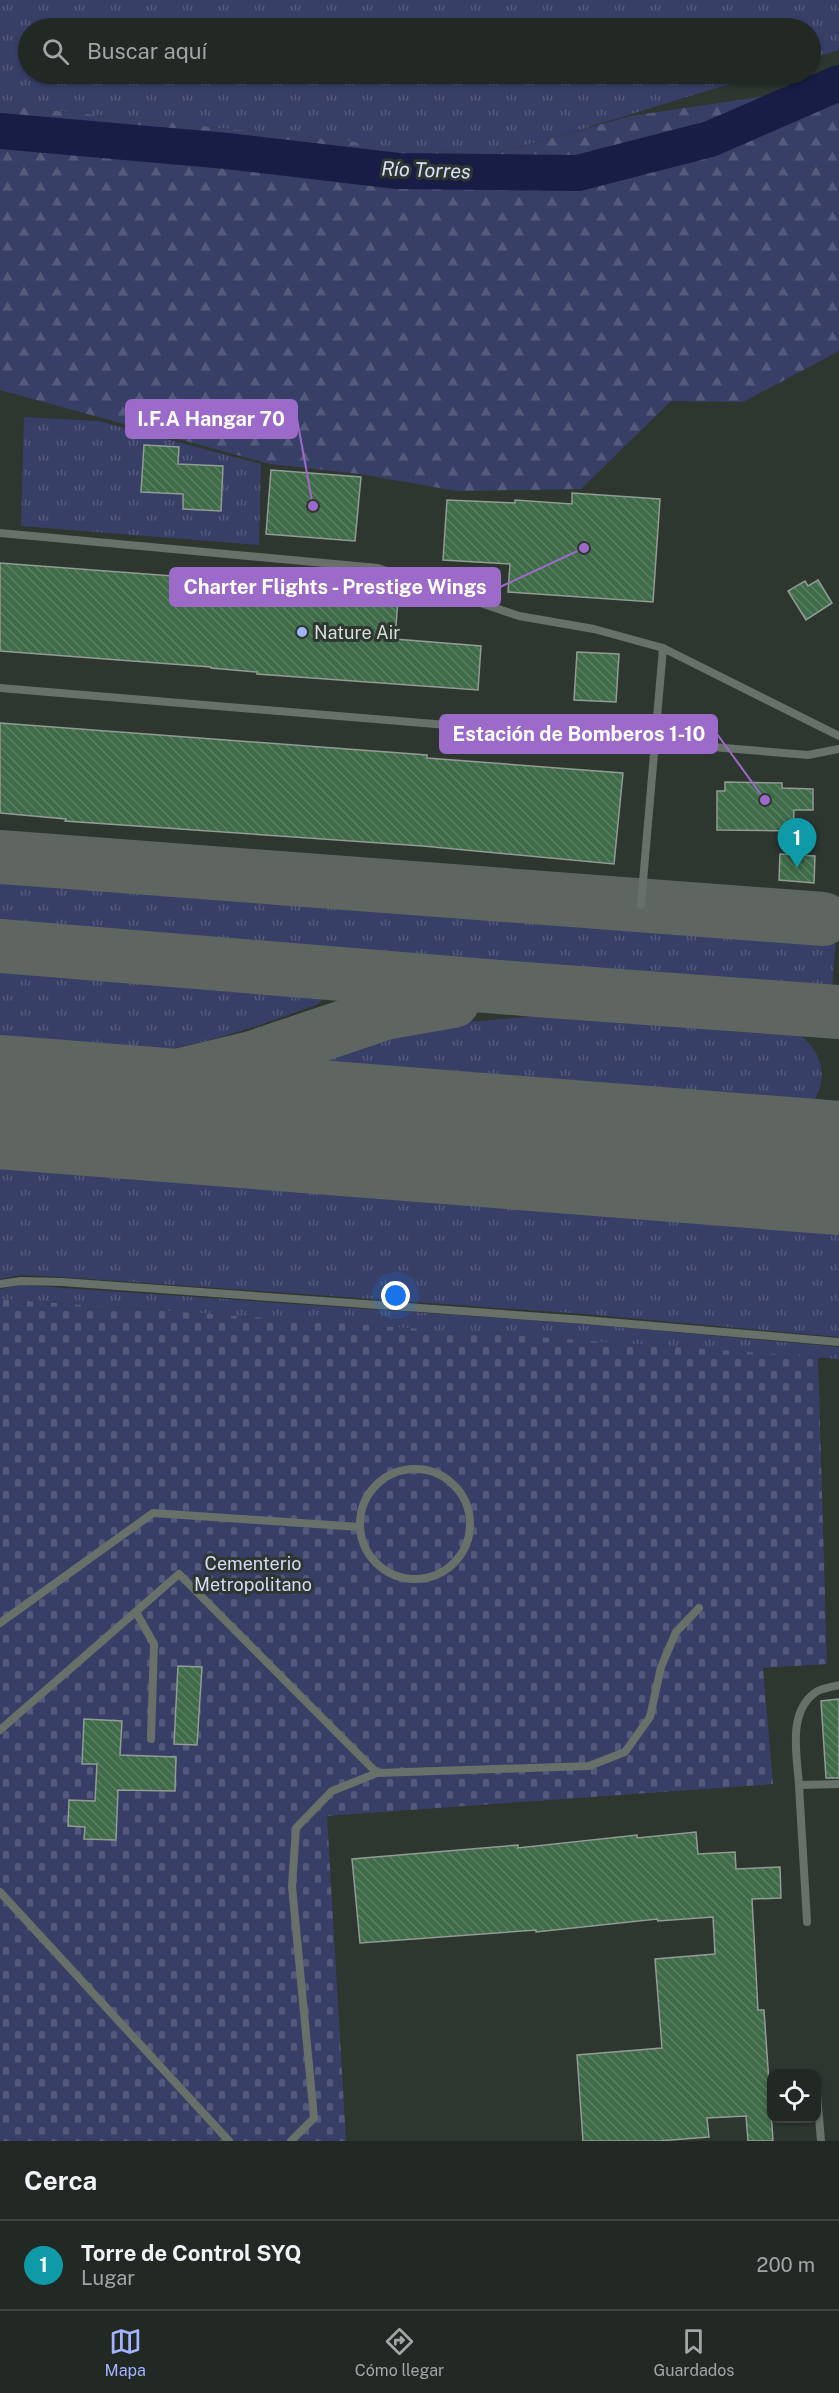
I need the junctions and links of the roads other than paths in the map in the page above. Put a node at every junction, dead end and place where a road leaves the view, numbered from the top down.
1 (0, 533) edge
2 (663, 648) junction
3 (0, 688) edge
4 (839, 736) edge
5 (655, 743) junction
6 (839, 749) edge
7 (641, 905) dead end
8 (0, 1284) edge
9 (839, 1342) edge
10 (360, 1527) junction
11 (699, 1608) dead end
12 (136, 1612) junction
13 (0, 1623) edge
14 (839, 1685) edge
15 (0, 1730) edge
16 (151, 1739) dead end
17 (377, 1773) junction
18 (839, 1784) edge
19 (799, 1785) junction
20 (0, 1892) edge
21 (807, 1922) dead end
22 (820, 2123) edge
23 (229, 2141) edge
24 (291, 2141) edge
25 (821, 2141) edge

1 - 2 lane
2 - 4 lane
2 - 5 lane
3 - 5 lane
5 - 6 lane
5 - 7 lane
8 - 9 lane
10 - 10 lane
10 - 13 lane
11 - 17 lane
12 - 15 lane
12 - 16 lane
12 - 17 lane
14 - 19 lane
17 - 24 lane
18 - 19 lane
19 - 21 lane
20 - 23 lane
22 - 25 lane

